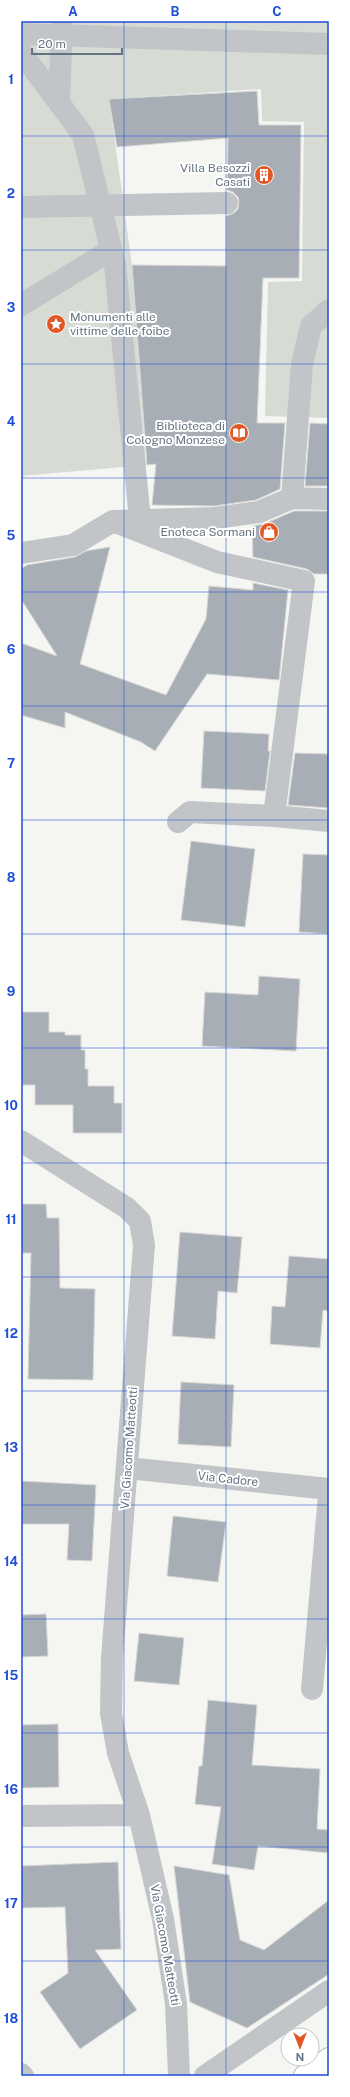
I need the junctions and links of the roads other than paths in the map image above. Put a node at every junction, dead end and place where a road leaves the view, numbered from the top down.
1 (62, 28) edge
2 (21, 34) edge
3 (329, 44) edge
4 (21, 52) edge
5 (59, 103) junction
6 (227, 202) dead end
7 (100, 206) junction
8 (21, 207) edge
9 (111, 250) junction
10 (21, 305) edge
11 (329, 310) edge
12 (292, 498) junction
13 (329, 500) edge
14 (140, 520) junction
15 (113, 521) junction
16 (21, 553) edge
17 (274, 816) junction
18 (329, 821) edge
19 (178, 822) dead end
20 (21, 1141) edge
21 (127, 1468) junction
22 (329, 1489) edge
23 (329, 1495) edge
24 (312, 1689) dead end
25 (139, 1815) junction
26 (21, 1816) edge
27 (329, 1991) edge
28 (329, 2059) edge
29 (179, 2076) edge
30 (205, 2076) edge
31 (305, 2076) edge

1 - 2 street
1 - 3 street
1 - 5 street
4 - 5 street
5 - 7 street
6 - 7 street
7 - 8 street
7 - 9 street
9 - 10 street
9 - 14 street
11 - 12 street
12 - 13 street
12 - 14 street
14 - 15 street
15 - 16 street
15 - 17 street
17 - 18 street
17 - 19 street
20 - 21 street, Via Giacomo Matteotti
21 - 22 street, Via Cadore
21 - 25 street, Via Giacomo Matteotti
23 - 24 street
25 - 26 street
25 - 29 street, Via Giacomo Matteotti
27 - 30 street
28 - 31 highway

